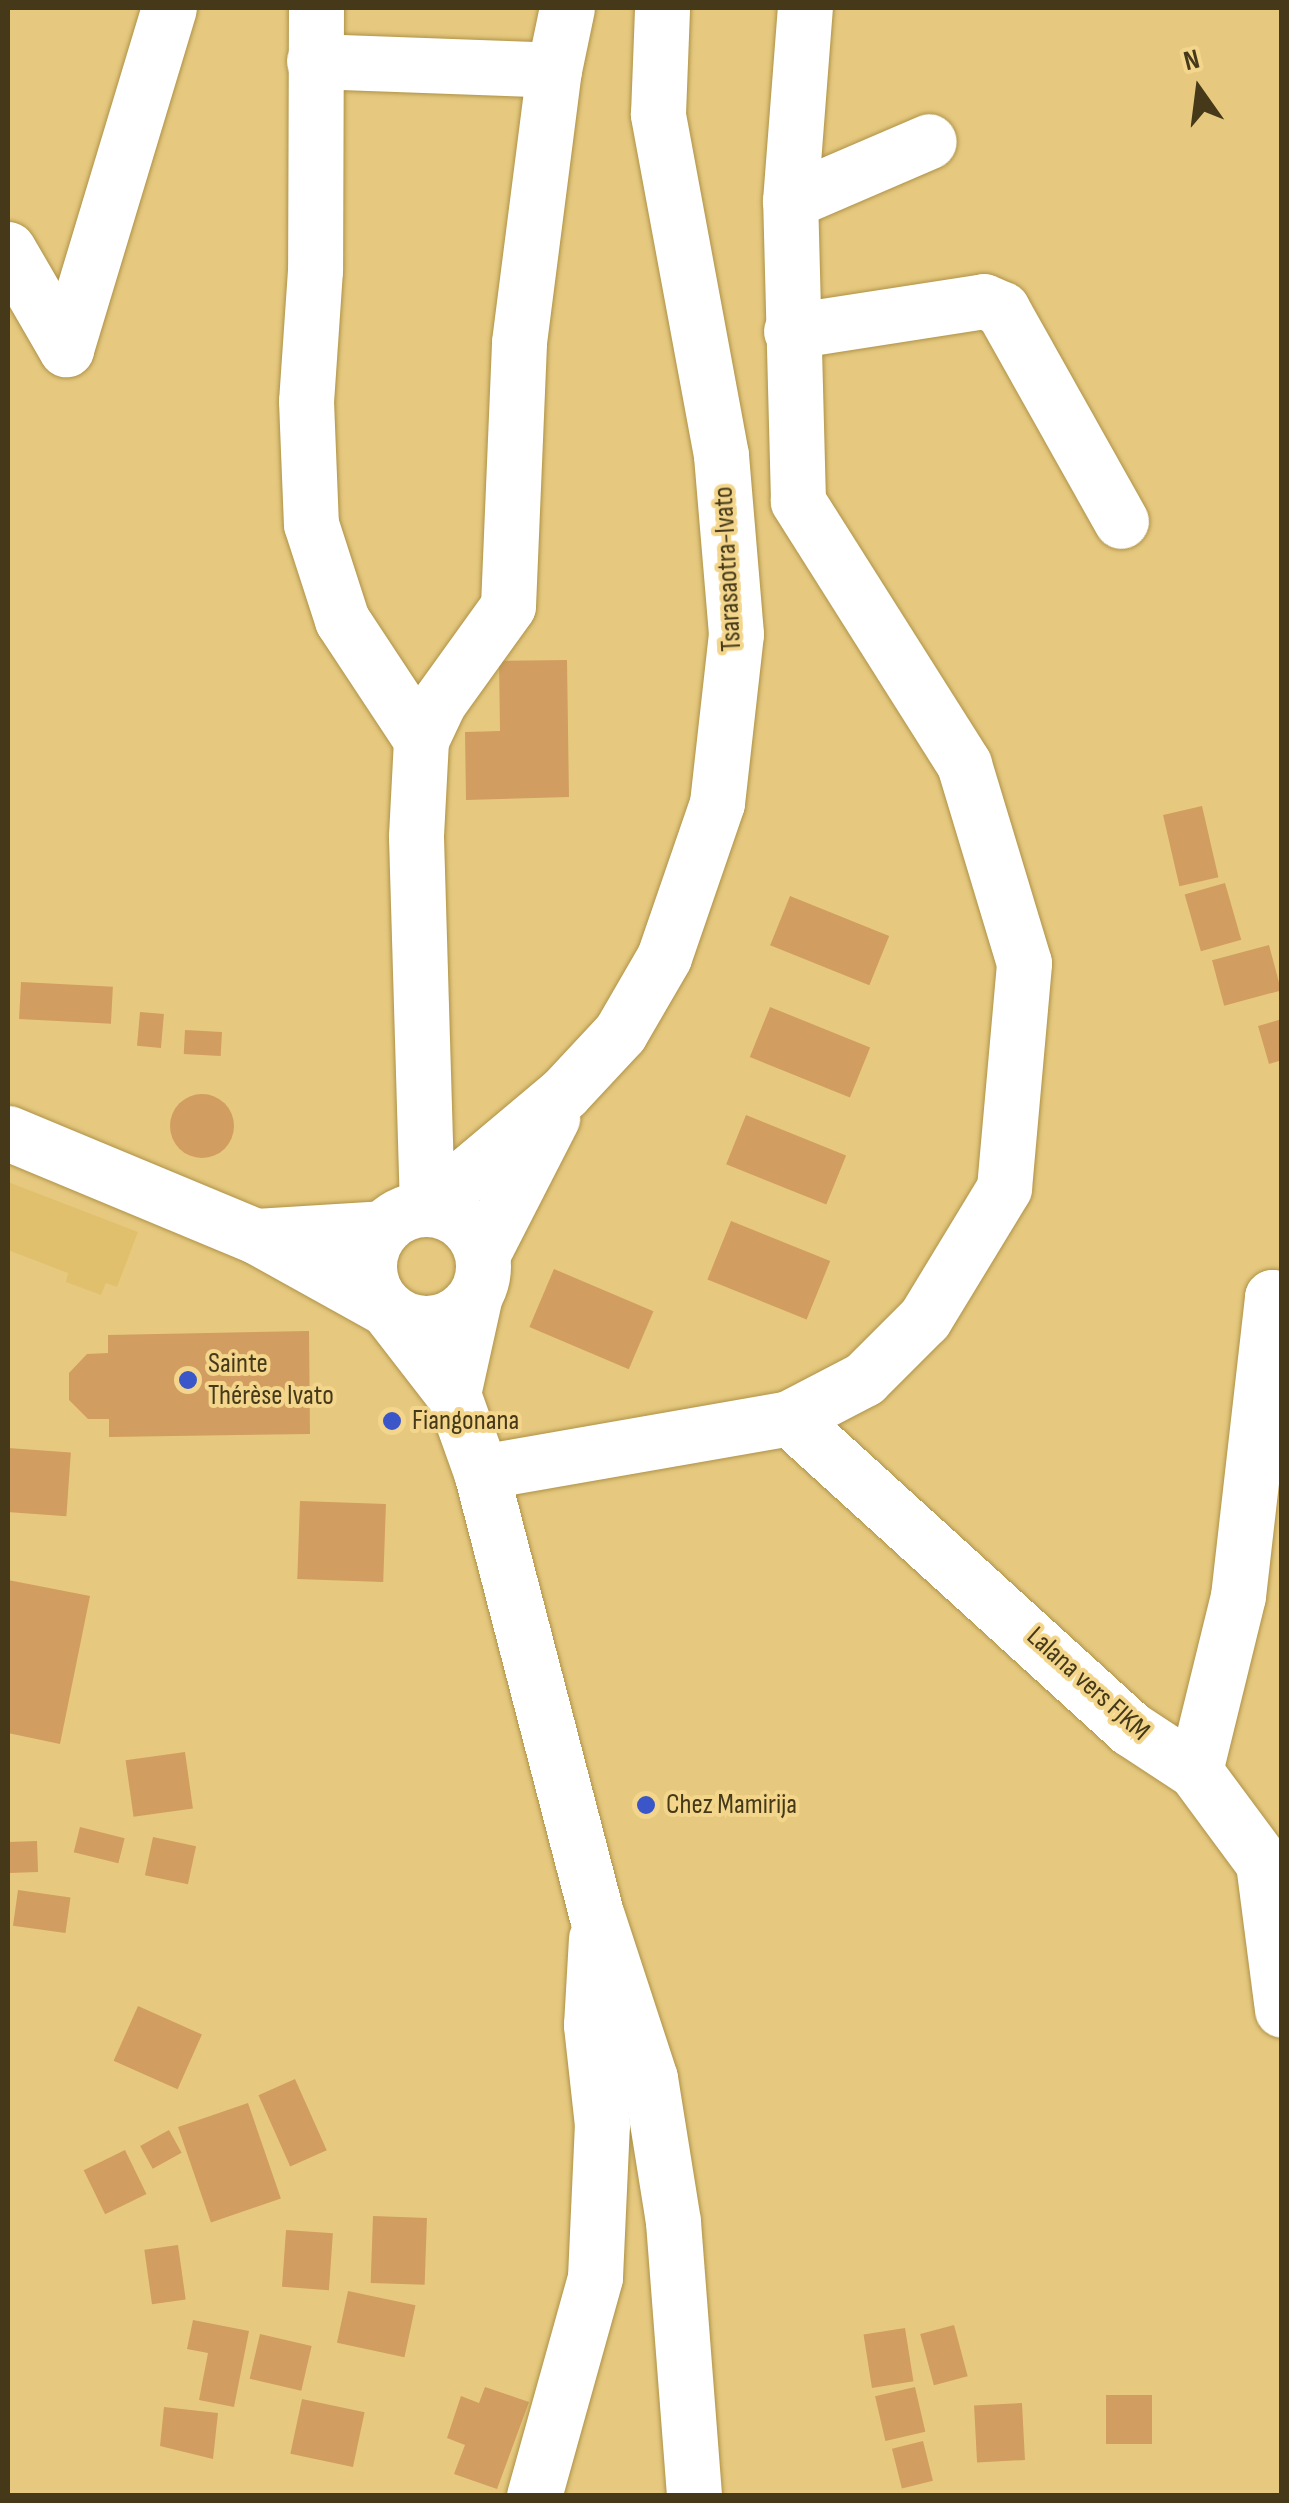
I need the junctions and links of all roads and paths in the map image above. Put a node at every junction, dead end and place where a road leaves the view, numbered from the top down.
1 (169, 8) edge
2 (568, 8) edge
3 (662, 8) edge
4 (805, 8) edge
5 (315, 34) edge
6 (554, 70) junction
7 (929, 141) dead end
8 (790, 201) junction
9 (8, 249) edge
10 (792, 331) junction
11 (1121, 521) dead end
12 (421, 740) junction
13 (564, 1093) junction
14 (8, 1133) edge
15 (404, 1218) junction
16 (256, 1236) junction
17 (479, 1276) junction
18 (1282, 1300) edge
19 (387, 1309) junction
20 (453, 1394) junction
21 (789, 1418) junction
22 (481, 1472) junction
23 (1196, 1771) junction
24 (1272, 1864) edge
25 (597, 1916) junction
26 (1282, 2010) edge
27 (534, 2496) edge
28 (694, 2496) edge

1 - 9 street
2 - 6 street
3 - 13 street, Tsarasaotra-Ivato
4 - 8 street
5 - 6 street
5 - 12 street
6 - 12 street
7 - 8 street
8 - 10 street
10 - 11 street
10 - 21 street
12 - 15 street
13 - 15 street
13 - 17 street
14 - 16 street
15 - 16 street
15 - 17 street
15 - 19 street
16 - 19 street
17 - 19 street
17 - 20 street
18 - 23 street
19 - 20 street
20 - 22 street
21 - 22 street
21 - 23 street, Lalana vers FJKM
22 - 25 street
23 - 24 street, Lalana vers FJKM
24 - 26 street, Lalana vers FJKM
25 - 27 street
25 - 28 street

